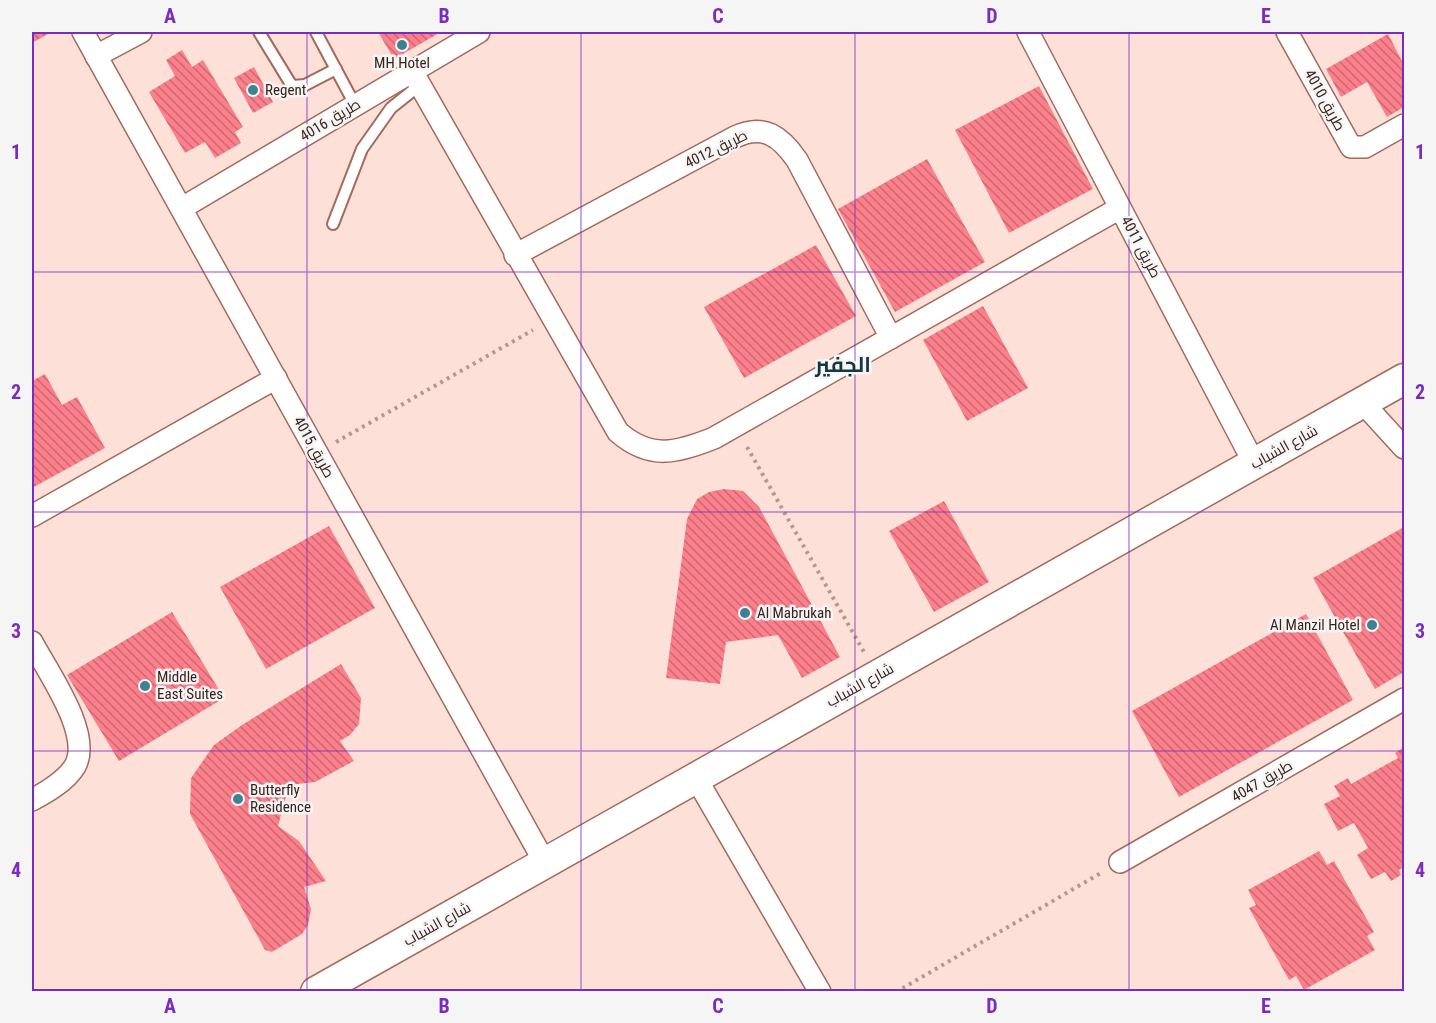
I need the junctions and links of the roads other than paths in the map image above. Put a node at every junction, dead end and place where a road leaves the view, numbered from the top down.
1 (83, 32) edge
2 (141, 32) edge
3 (259, 32) edge
4 (316, 32) edge
5 (478, 32) edge
6 (1028, 32) edge
7 (1287, 32) edge
8 (96, 57) junction
9 (336, 69) junction
10 (416, 78) junction
11 (355, 105) junction
12 (1404, 125) edge
13 (182, 208) junction
14 (1120, 208) junction
15 (333, 224) dead end
16 (516, 255) junction
17 (891, 338) junction
18 (276, 378) junction
19 (1404, 379) edge
20 (1362, 402) junction
21 (1404, 448) edge
22 (1254, 463) junction
23 (32, 516) edge
24 (32, 642) edge
25 (1404, 699) edge
26 (696, 777) junction
27 (32, 800) edge
28 (1120, 862) road end
29 (545, 863) junction
30 (316, 992) edge
31 (820, 992) edge

1 - 8 street, طريق 4015
2 - 8 street
3 - 9 lane
4 - 9 lane
5 - 10 street, طريق 4016
6 - 14 street, طريق 4011
7 - 12 street, طريق 4010
8 - 13 street, طريق 4015
9 - 11 lane
10 - 11 street, طريق 4016
10 - 15 lane
10 - 16 street
11 - 13 street, طريق 4016
13 - 18 street, طريق 4015
14 - 17 street
14 - 22 street, طريق 4011
16 - 17 street
16 - 17 street, طريق 4012
18 - 23 street
18 - 29 street, طريق 4015
19 - 20 street, شارع الشباب
20 - 21 street
20 - 22 street, شارع الشباب
22 - 26 street, شارع الشباب
24 - 27 street
25 - 28 street, طريق 4047
26 - 29 street, شارع الشباب
26 - 31 street
29 - 30 street, شارع الشباب

